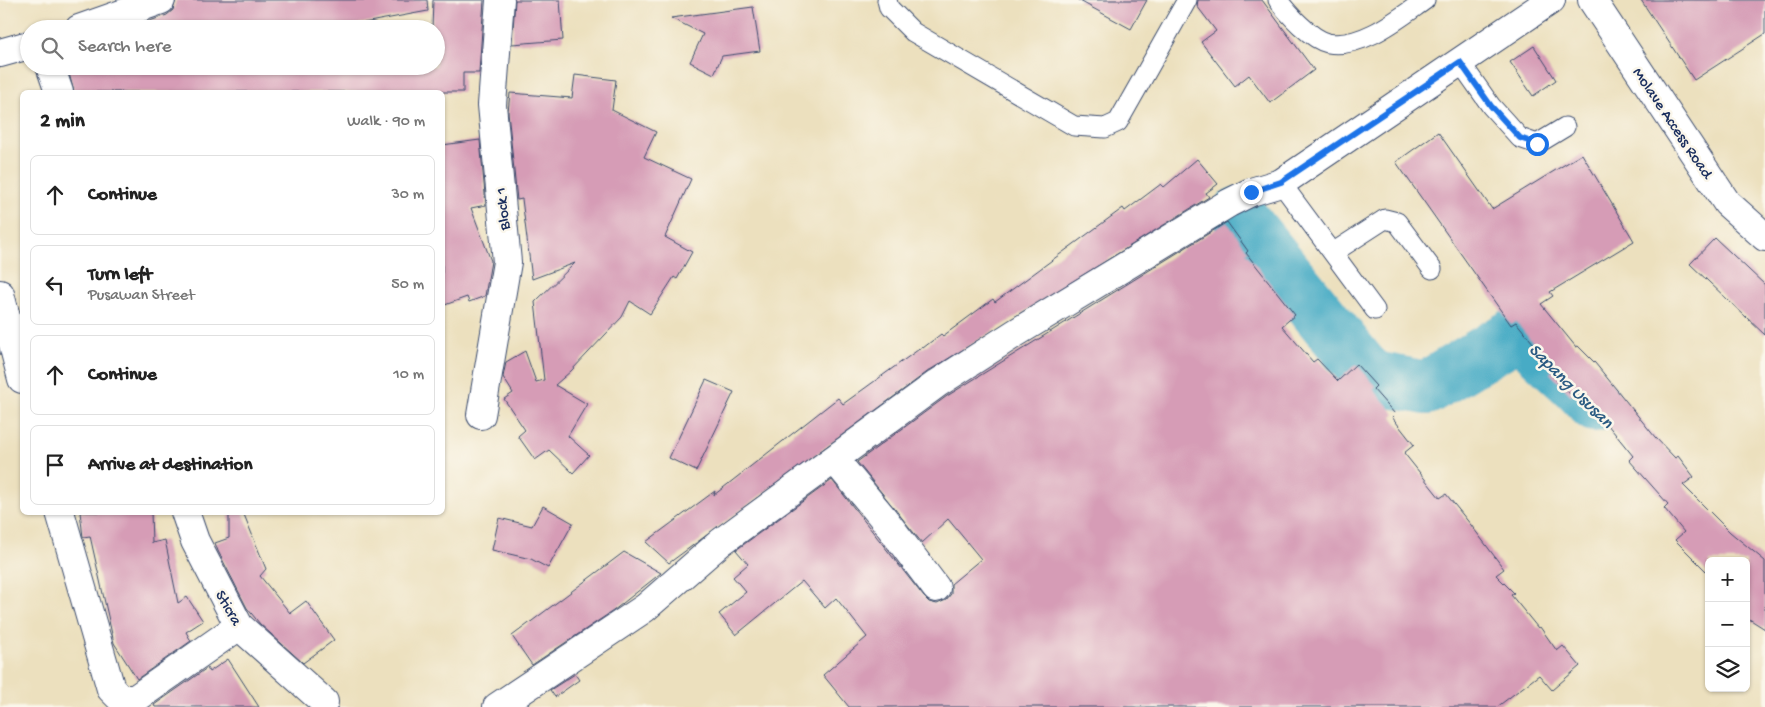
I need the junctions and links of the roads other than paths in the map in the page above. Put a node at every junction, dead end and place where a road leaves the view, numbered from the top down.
1 (161, 0) edge
2 (500, 0) edge
3 (887, 0) edge
4 (1187, 0) edge
5 (1278, 0) edge
6 (1425, 0) edge
7 (1551, 0) edge
8 (1592, 0) edge
9 (104, 20) edge
10 (20, 47) edge
11 (0, 53) edge
12 (1460, 62) junction
13 (53, 75) edge
14 (58, 90) edge
15 (1565, 127) dead end
16 (1281, 182) junction
17 (1765, 237) edge
18 (1334, 252) junction
19 (1432, 269) dead end
20 (0, 294) edge
21 (1375, 310) dead end
22 (20, 371) edge
23 (481, 415) dead end
24 (835, 460) junction
25 (61, 515) edge
26 (187, 515) edge
27 (936, 588) dead end
28 (239, 626) junction
29 (324, 702) dead end
30 (498, 707) edge

1 - 9 street
2 - 23 street, Block 1
3 - 4 lane
5 - 6 lane
7 - 12 street
8 - 17 street, Molave Access Road
10 - 11 street
12 - 15 lane
12 - 16 street
13 - 14 street
16 - 18 lane
16 - 24 street
18 - 19 lane
18 - 21 lane
20 - 22 street
24 - 27 street
24 - 30 street
25 - 28 street
26 - 28 street, Sticra
28 - 29 street, Sticra

